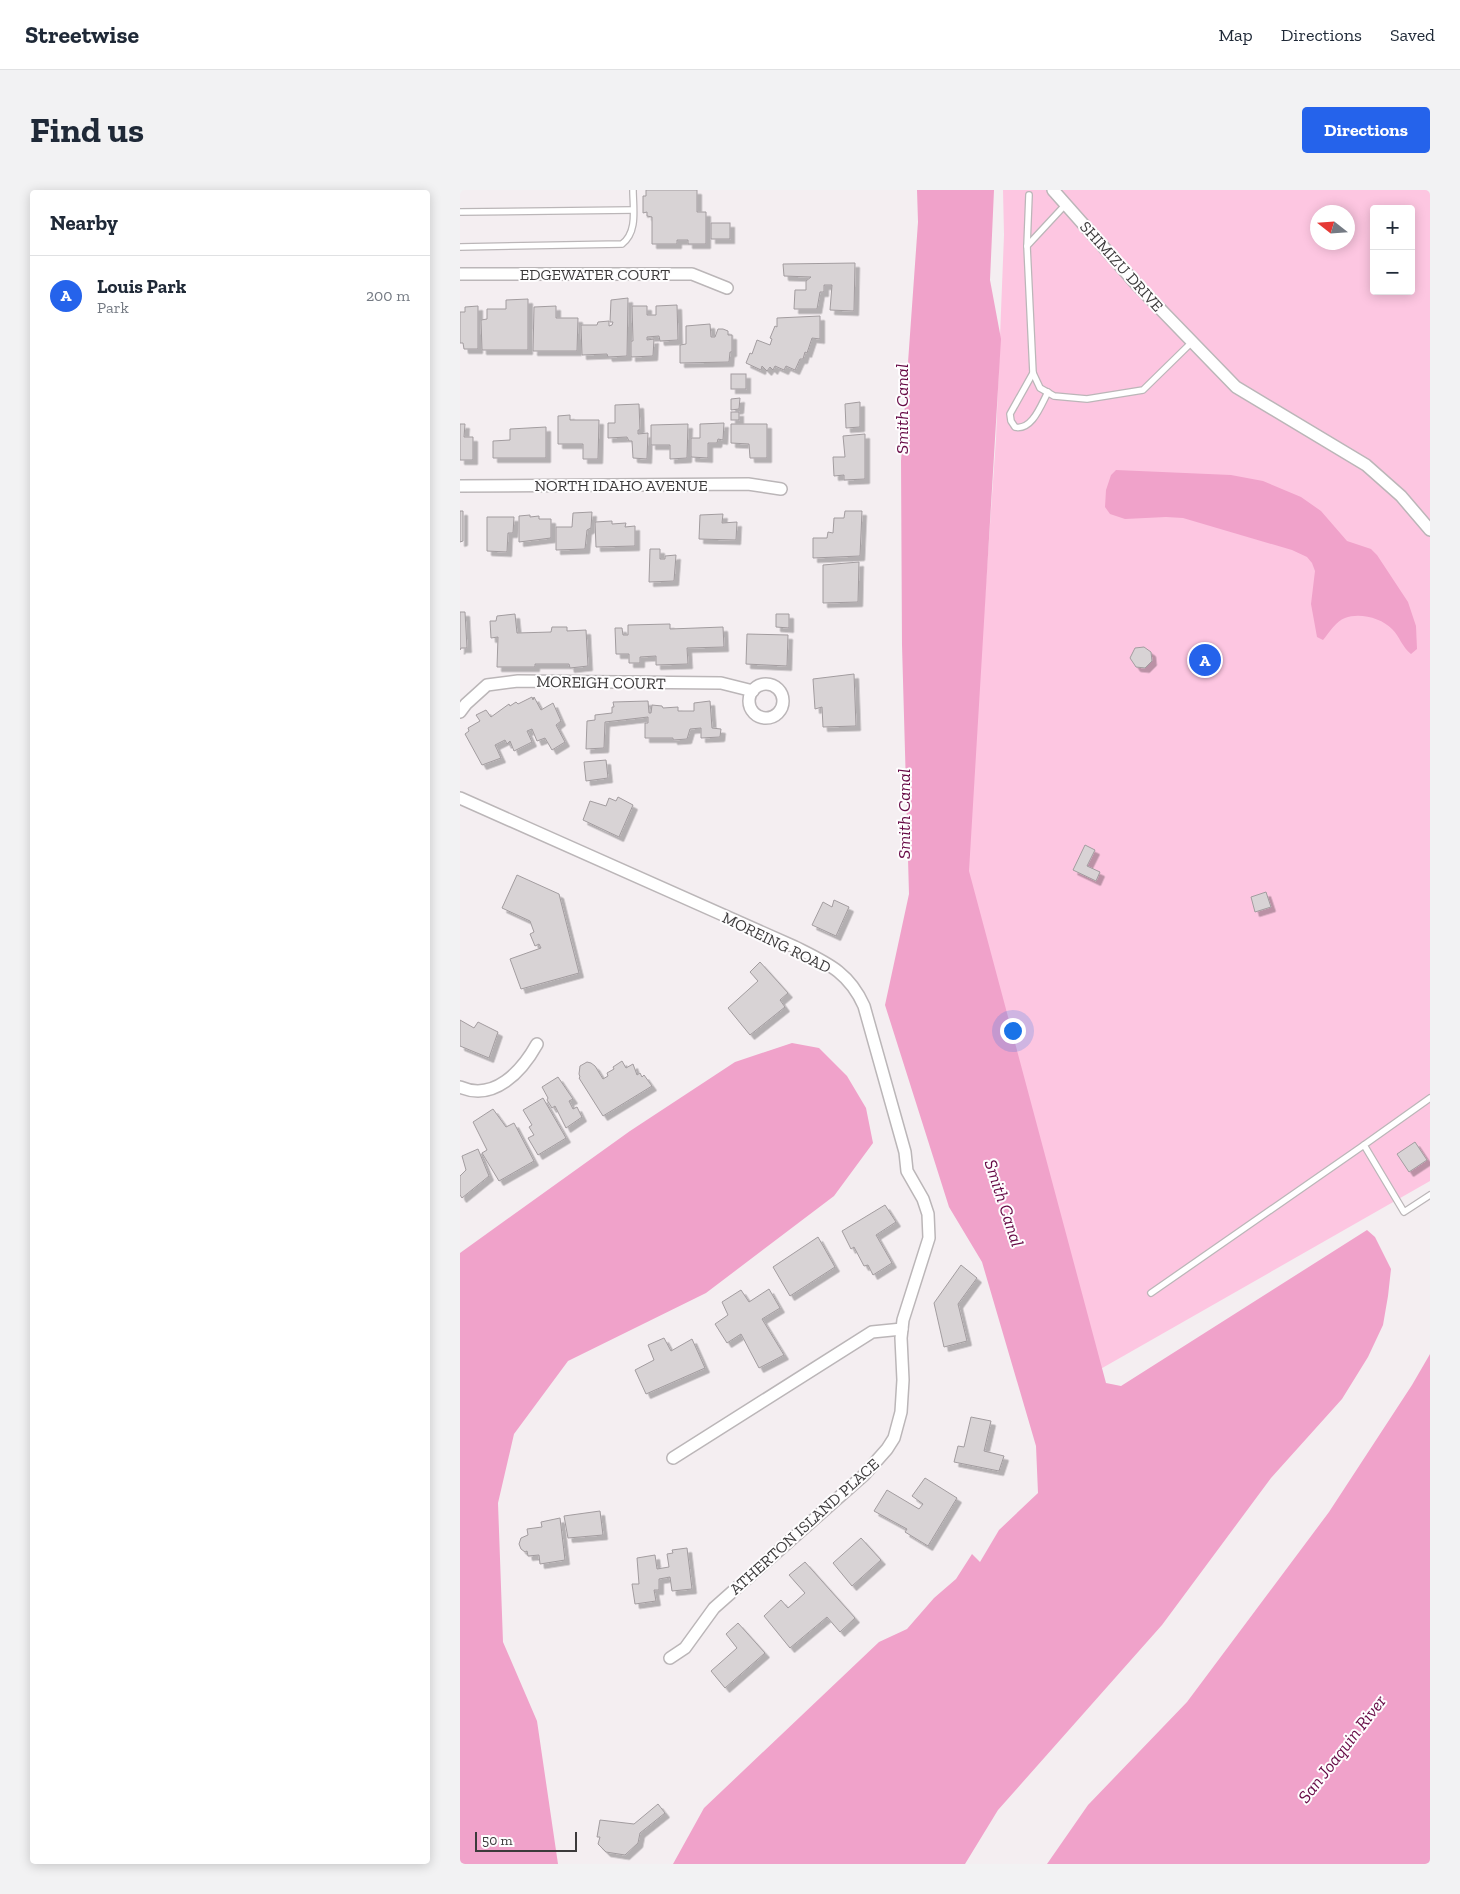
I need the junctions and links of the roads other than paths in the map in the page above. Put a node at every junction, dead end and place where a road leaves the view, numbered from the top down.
1 (633, 190) edge
2 (1052, 190) edge
3 (1029, 195) dead end
4 (1066, 204) junction
5 (633, 210) junction
6 (460, 212) edge
7 (1027, 246) junction
8 (460, 247) edge
9 (460, 274) edge
10 (727, 288) dead end
11 (1191, 343) junction
12 (1033, 373) junction
13 (1048, 392) junction
14 (460, 486) edge
15 (781, 489) dead end
16 (1430, 530) edge
17 (753, 691) dead end
18 (460, 712) edge
19 (460, 798) edge
20 (537, 1044) dead end
21 (460, 1087) edge
22 (1430, 1098) edge
23 (1364, 1145) junction
24 (1430, 1195) edge
25 (913, 1288) joint
26 (1151, 1293) dead end
27 (902, 1328) junction
28 (673, 1458) dead end
29 (670, 1658) dead end

1 - 5 lane
2 - 4 street, SHIMIZU DRIVE
3 - 7 lane
4 - 7 lane
4 - 11 street, SHIMIZU DRIVE
5 - 6 lane
5 - 8 lane
7 - 12 lane
9 - 10 street, EDGEWATER COURT
11 - 13 lane
11 - 16 street, SHIMIZU DRIVE
12 - 13 lane
12 - 13 lane
14 - 15 street, NORTH IDAHO AVENUE
17 - 18 street, MOREIGH COURT
19 - 25 street, MOREING ROAD
20 - 21 street
22 - 23 lane
23 - 24 lane
23 - 26 lane
25 - 27 street, ATHERTON ISLAND PLACE
27 - 28 street
27 - 29 street, ATHERTON ISLAND PLACE

